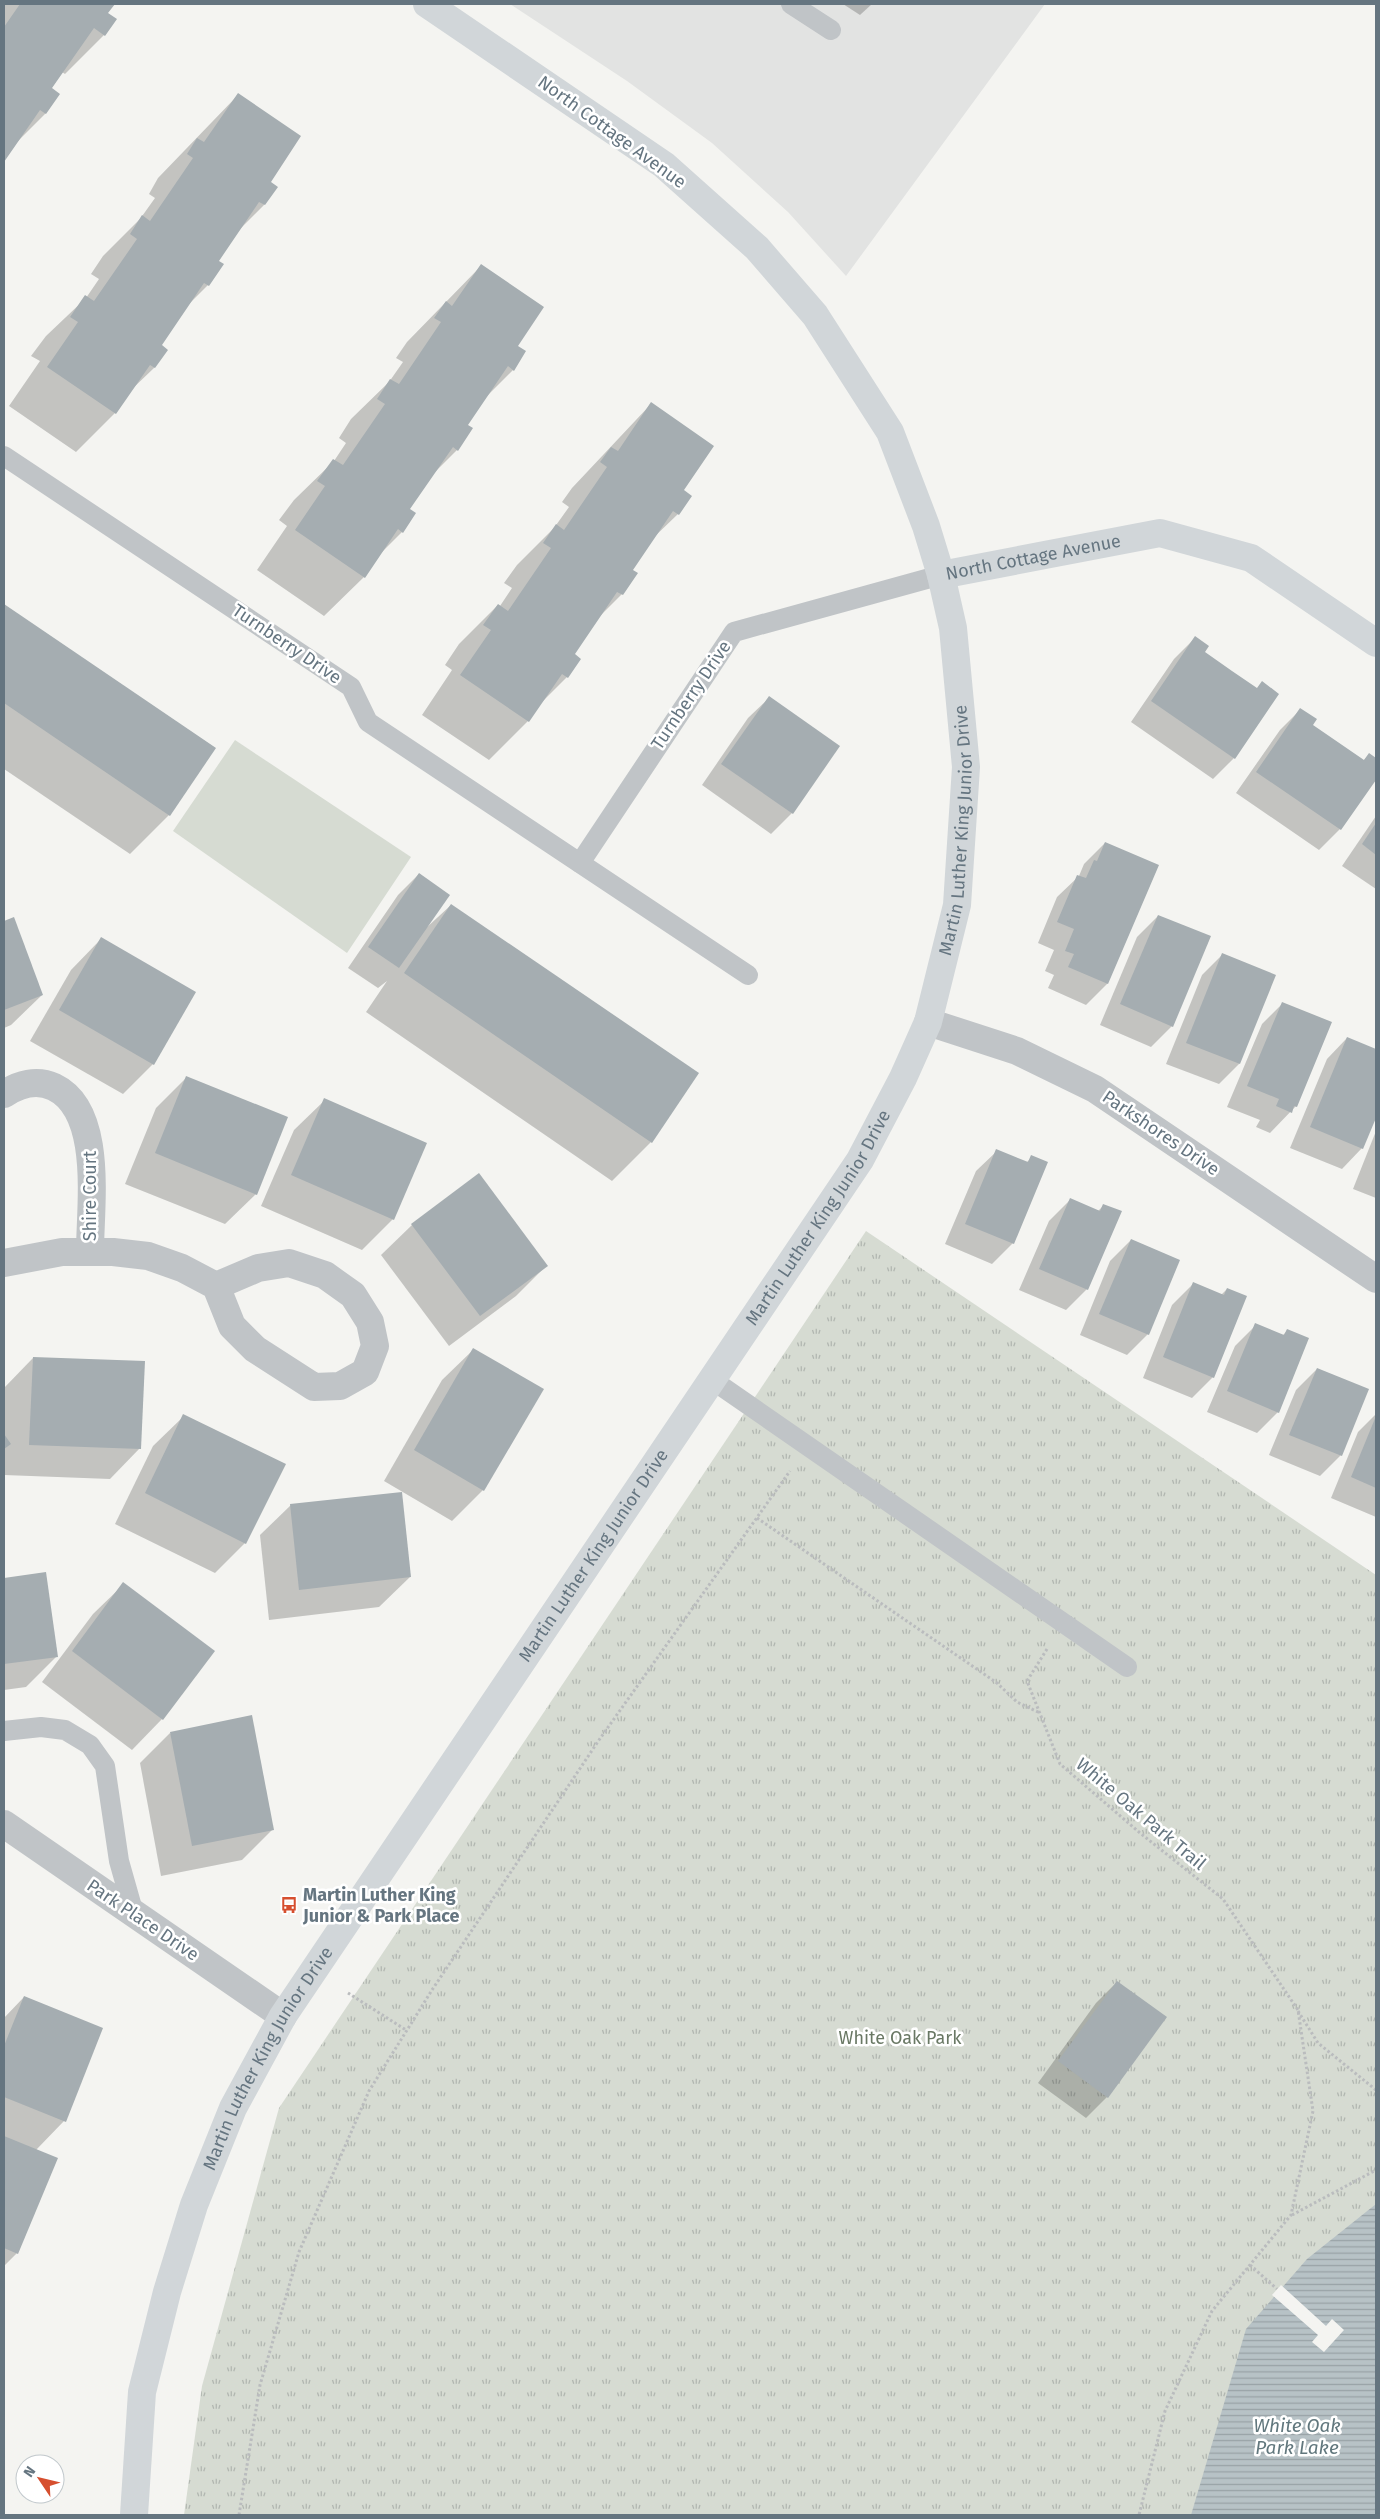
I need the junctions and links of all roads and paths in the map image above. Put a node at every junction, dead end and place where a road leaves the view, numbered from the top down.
1 (427, 4) edge
2 (791, 4) edge
3 (831, 30) dead end
4 (4, 456) edge
5 (941, 575) junction
6 (1376, 643) edge
7 (580, 863) junction
8 (748, 975) dead end
9 (928, 1022) junction
10 (4, 1094) edge
11 (90, 1252) junction
12 (4, 1263) edge
13 (1376, 1279) edge
14 (216, 1286) junction
15 (711, 1380) junction
16 (808, 1446) junction
17 (757, 1518) junction
18 (1064, 1624) junction
19 (1127, 1667) dead end
20 (1040, 1713) junction
21 (4, 1731) edge
22 (4, 1824) edge
23 (134, 1914) junction
24 (348, 1993) dead end
25 (1298, 2010) junction
26 (283, 2016) junction
27 (406, 2030) junction
28 (1376, 2090) edge
29 (1376, 2170) edge
30 (1292, 2215) junction
31 (1250, 2265) junction
32 (1276, 2289) dead end
33 (134, 2515) edge
34 (238, 2515) edge
35 (1139, 2515) edge

1 - 5 main road, North Cottage Avenue
2 - 3 lane
4 - 7 lane, Turnberry Drive
5 - 6 main road, North Cottage Avenue
5 - 7 lane, Turnberry Drive
5 - 9 main road, Martin Luther King Junior Drive
7 - 8 lane, Turnberry Drive
9 - 13 street, Parkshores Drive
9 - 15 main road, Martin Luther King Junior Drive
10 - 11 street, Shire Court
11 - 12 street, Shire Court
11 - 14 street, Shire Court
14 - 14 street
15 - 16 lane
15 - 26 main road, Martin Luther King Junior Drive
16 - 17 path
16 - 18 lane
17 - 20 path
17 - 27 path
18 - 19 lane
18 - 20 path, White Oak Park Trail
20 - 25 path, White Oak Park Trail
21 - 23 lane
22 - 23 street, Park Place Drive
23 - 26 street, Park Place Drive
24 - 27 path
25 - 28 path, White Oak Park Trail
25 - 30 path, White Oak Park Trail
26 - 33 main road, Martin Luther King Junior Drive
27 - 34 path
29 - 30 path, White Oak Park Trail
30 - 31 path, White Oak Park Trail
31 - 32 path
31 - 35 path, White Oak Park Trail

